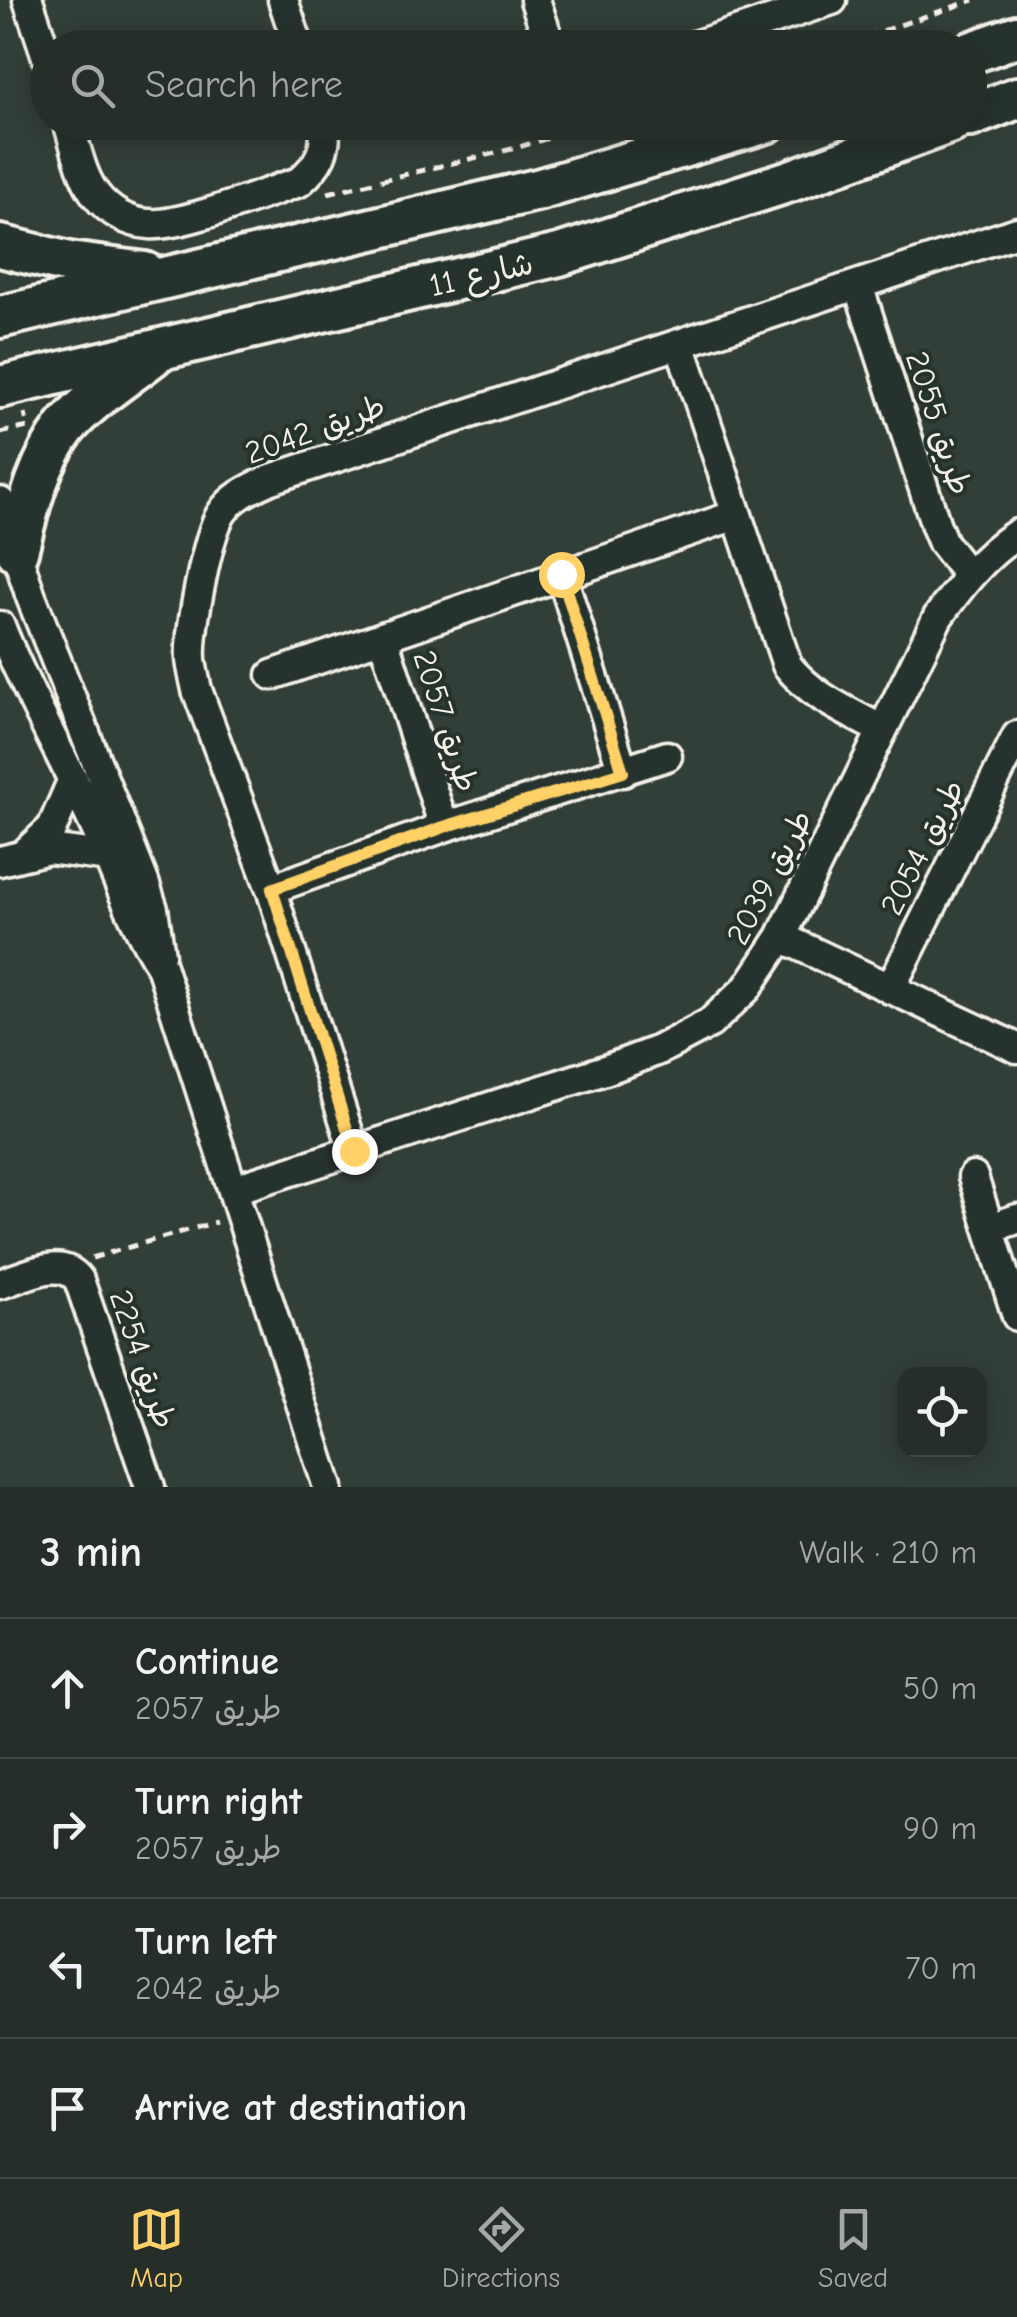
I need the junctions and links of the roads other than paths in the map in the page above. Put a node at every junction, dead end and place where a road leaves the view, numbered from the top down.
1 (28, 0) edge
2 (283, 0) edge
3 (534, 0) edge
4 (832, 0) edge
5 (38, 30) edge
6 (293, 30) edge
7 (545, 30) edge
8 (742, 30) edge
9 (1017, 36) edge
10 (987, 47) edge
11 (1017, 98) edge
12 (987, 109) edge
13 (74, 140) edge
14 (325, 140) edge
15 (707, 140) edge
16 (901, 140) edge
17 (1017, 232) edge
18 (0, 246) edge
19 (164, 277) junction
20 (858, 286) junction
21 (0, 317) edge
22 (680, 344) junction
23 (160, 350) junction
24 (0, 387) edge
25 (0, 502) edge
26 (736, 515) junction
27 (1017, 534) edge
28 (17, 551) junction
29 (561, 574) junction
30 (968, 575) junction
31 (0, 626) edge
32 (382, 638) junction
33 (272, 675) dead end
34 (882, 730) junction
35 (1017, 736) edge
36 (667, 756) dead end
37 (623, 772) junction
38 (73, 779) junction
39 (444, 827) junction
40 (13, 857) edge
41 (108, 857) junction
42 (272, 889) junction
43 (781, 936) junction
44 (161, 966) junction
45 (890, 989) junction
46 (1017, 1048) edge
47 (354, 1151) junction
48 (972, 1178) dead end
49 (239, 1202) junction
50 (1017, 1219) edge
51 (990, 1228) junction
52 (0, 1284) edge
53 (1017, 1316) edge
54 (150, 1487) edge
55 (328, 1487) edge

1 - 5 street
2 - 6 street
3 - 7 street
4 - 8 street
9 - 10 street
11 - 12 street
13 - 14 street
15 - 19 street
16 - 23 street, شارع 11
17 - 20 street, طريق 2042
18 - 19 street
19 - 21 street
20 - 22 street, طريق 2042
20 - 30 street, طريق 2055
22 - 26 street
22 - 42 street, طريق 2042
23 - 24 street, شارع 11
23 - 28 street
25 - 28 street
26 - 29 street
26 - 34 street
27 - 30 street, طريق 2039
28 - 44 street
29 - 32 street
29 - 37 street
30 - 34 street, طريق 2039
31 - 38 street
32 - 33 street
32 - 39 street, طريق 2057
34 - 43 street, طريق 2039
35 - 45 street, طريق 2054
36 - 37 street, طريق 2057
37 - 39 street, طريق 2057
38 - 40 street
38 - 41 street
39 - 42 street, طريق 2057
40 - 41 street
41 - 44 street
42 - 47 street, طريق 2042
43 - 45 street
43 - 47 street, طريق 2039
44 - 49 street
45 - 46 street
47 - 49 street, طريق 2039
48 - 51 street
49 - 55 street
50 - 51 street
51 - 53 street
52 - 54 street, طريق 2254

